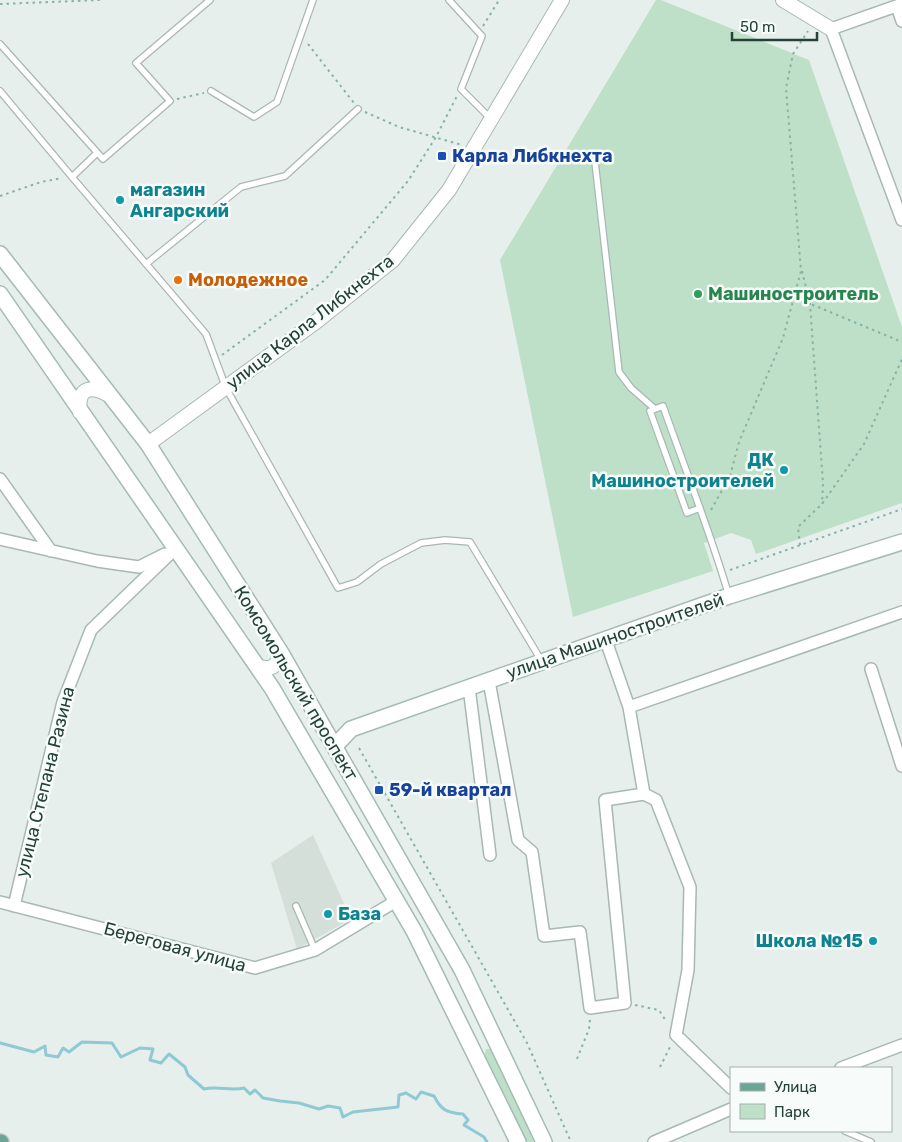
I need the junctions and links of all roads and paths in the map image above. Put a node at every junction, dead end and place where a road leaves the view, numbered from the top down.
1 (100, 0) edge
2 (210, 0) edge
3 (313, 0) edge
4 (449, 0) edge
5 (499, 0) edge
6 (562, 0) edge
7 (783, 0) edge
8 (0, 4) edge
9 (900, 5) edge
10 (902, 21) edge
11 (818, 22) junction
12 (831, 29) junction
13 (479, 32) junction
14 (301, 35) junction
15 (0, 44) edge
16 (461, 89) junction
17 (0, 91) edge
18 (211, 91) joint
19 (170, 101) junction
20 (358, 109) junction
21 (492, 119) junction
22 (436, 137) junction
23 (474, 148) junction
24 (97, 153) junction
25 (595, 162) dead end
26 (72, 177) junction
27 (0, 196) edge
28 (902, 220) edge
29 (0, 254) edge
30 (146, 264) junction
31 (802, 271) junction
32 (0, 294) edge
33 (794, 297) junction
34 (810, 304) junction
35 (902, 342) edge
36 (902, 359) edge
37 (215, 360) junction
38 (226, 388) junction
39 (107, 394) junction
40 (655, 409) junction
41 (80, 412) junction
42 (148, 444) junction
43 (0, 479) edge
44 (822, 504) junction
45 (700, 508) junction
46 (902, 510) edge
47 (704, 521) junction
48 (0, 539) edge
49 (902, 542) edge
50 (800, 545) junction
51 (176, 548) junction
52 (51, 551) junction
53 (723, 572) junction
54 (730, 596) junction
55 (902, 612) edge
56 (605, 638) junction
57 (282, 654) junction
58 (542, 661) junction
59 (257, 666) junction
60 (871, 669) dead end
61 (294, 674) junction
62 (489, 681) junction
63 (272, 688) junction
64 (469, 688) junction
65 (629, 707) junction
66 (335, 746) junction
67 (359, 748) dead end
68 (902, 766) edge
69 (644, 794) junction
70 (490, 855) dead end
71 (396, 901) junction
72 (0, 902) edge
73 (14, 906) junction
74 (296, 906) dead end
75 (315, 950) junction
76 (625, 1002) junction
77 (590, 1008) junction
78 (492, 1033) junction
79 (676, 1035) junction
80 (469, 1043) junction
81 (902, 1045) edge
82 (577, 1059) dead end
83 (660, 1067) dead end
84 (844, 1067) edge
85 (730, 1087) edge
86 (730, 1109) edge
87 (847, 1132) edge
88 (518, 1142) edge
89 (544, 1142) edge
90 (571, 1142) edge
91 (654, 1142) edge
92 (871, 1142) edge

1 - 8 path
2 - 19 lane
3 - 14 lane
4 - 13 lane
5 - 13 path
6 - 21 street, улица Карла Либкнехта
7 - 11 street
9 - 10 street
9 - 12 street
11 - 12 street
11 - 31 path
12 - 28 street
13 - 16 lane
14 - 18 lane
14 - 20 path
15 - 24 lane
16 - 21 lane
16 - 22 path
17 - 26 lane
18 - 19 path
19 - 24 lane
20 - 22 path
20 - 30 lane
21 - 23 street, улица Карла Либкнехта
22 - 23 path
22 - 37 path
23 - 38 street, улица Карла Либкнехта
24 - 26 lane
25 - 40 lane
26 - 27 path
26 - 30 lane
29 - 39 main road, Комсомольский проспект
30 - 37 lane
31 - 33 path
31 - 34 path
32 - 41 main road, Комсомольский проспект
33 - 34 path
33 - 47 path
34 - 35 path
34 - 44 path
36 - 44 path
37 - 38 lane
38 - 42 street, улица Карла Либкнехта
38 - 58 lane
39 - 41 street
39 - 42 main road, Комсомольский проспект
40 - 45 lane
40 - 45 lane
41 - 51 main road, Комсомольский проспект
42 - 57 main road, Комсомольский проспект
43 - 52 street
44 - 50 path
45 - 47 lane
46 - 50 path
47 - 53 lane
48 - 52 street
49 - 54 main road, улица Машиностроителей
50 - 53 path
51 - 52 street
51 - 59 main road, Комсомольский проспект
51 - 73 street, улица Степана Разина
53 - 54 lane
54 - 56 main road, улица Машиностроителей
55 - 65 street
56 - 58 main road, улица Машиностроителей
56 - 65 street
57 - 59 street
57 - 61 main road, Комсомольский проспект
58 - 62 main road, улица Машиностроителей
59 - 63 main road, Комсомольский проспект
60 - 68 street
61 - 63 main road
61 - 66 main road, Комсомольский проспект
62 - 64 main road, улица Машиностроителей
62 - 77 street
63 - 71 main road, Комсомольский проспект
64 - 66 main road, улица Машиностроителей
64 - 70 street
65 - 69 street
66 - 78 main road, Комсомольский проспект
67 - 90 path
69 - 76 street
69 - 79 street
71 - 75 street, Береговая улица
71 - 80 main road, Комсомольский проспект
72 - 73 street, Береговая улица
73 - 75 street, Береговая улица
74 - 75 lane
76 - 77 street
76 - 79 path
77 - 82 path
78 - 80 main road
78 - 89 main road, Комсомольский проспект
79 - 83 path
79 - 85 street
80 - 88 main road, Комсомольский проспект
81 - 84 street
86 - 91 street
87 - 92 lane

